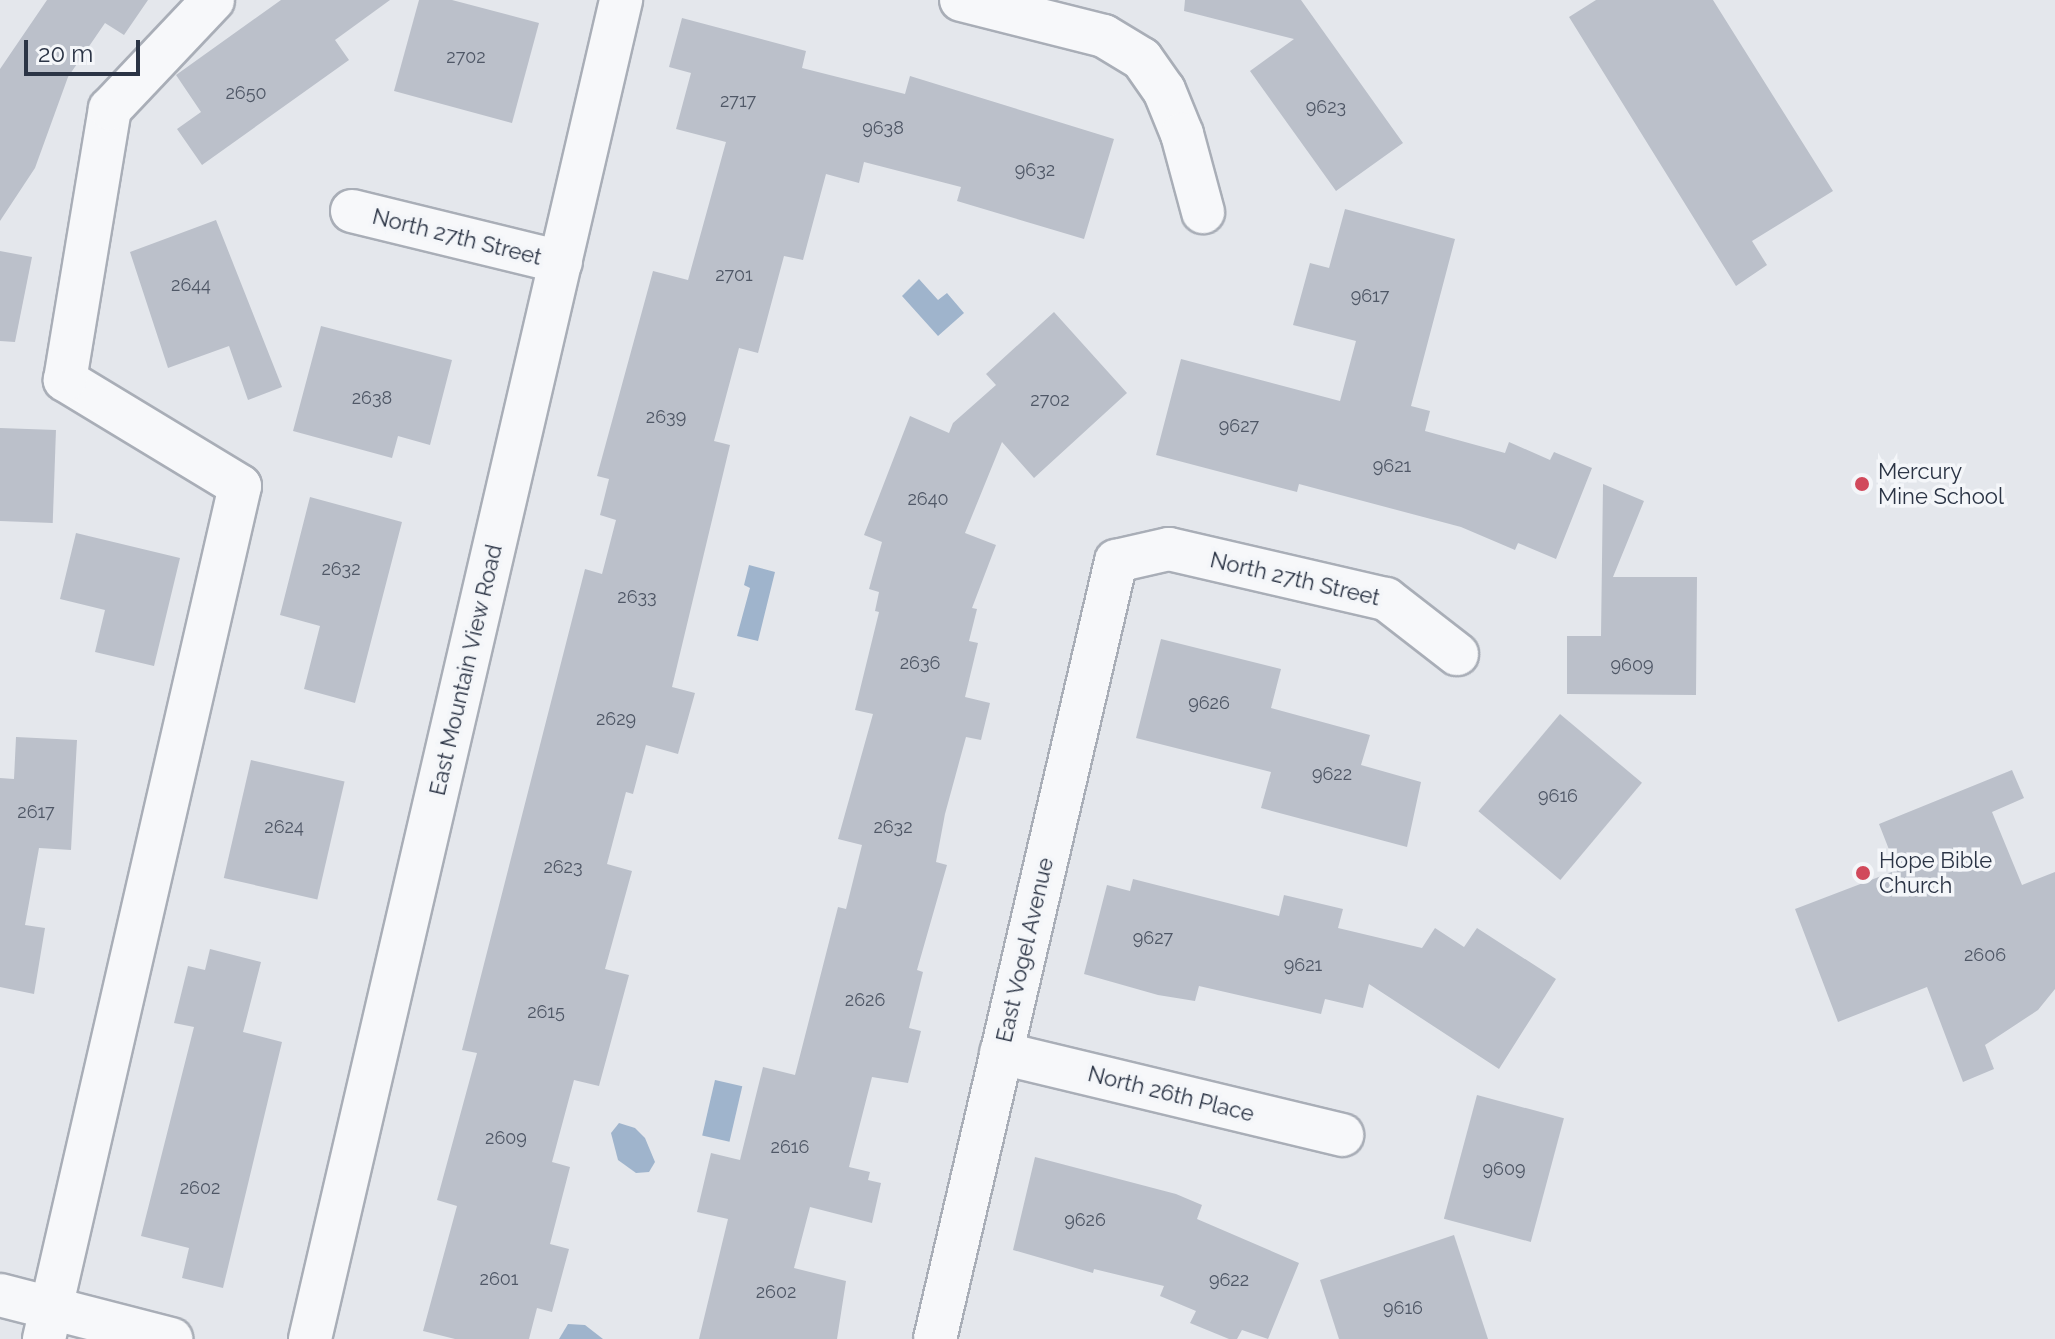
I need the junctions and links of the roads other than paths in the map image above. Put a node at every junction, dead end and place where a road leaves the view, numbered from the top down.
1 (213, 0) edge
2 (621, 0) edge
3 (961, 0) edge
4 (352, 211) dead end
5 (1203, 212) dead end
6 (561, 262) junction
7 (1116, 561) joint
8 (1457, 654) dead end
9 (1001, 1053) junction
10 (1342, 1135) dead end
11 (0, 1295) edge
12 (48, 1324) edge
13 (171, 1339) edge
14 (310, 1339) edge
15 (935, 1339) edge

1 - 12 street
2 - 6 street, East Mountain View Road
3 - 5 street
4 - 6 street, North 27th Street
6 - 14 street, East Mountain View Road
7 - 8 street, North 27th Street
7 - 9 street, East Vogel Avenue
9 - 10 street, North 26th Place
9 - 15 street, East Vogel Avenue
11 - 12 street
12 - 13 street

